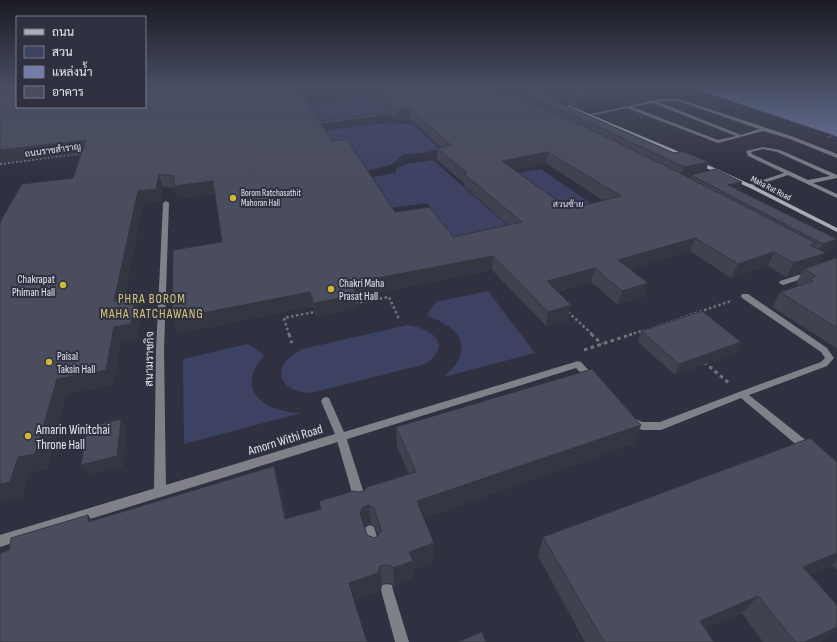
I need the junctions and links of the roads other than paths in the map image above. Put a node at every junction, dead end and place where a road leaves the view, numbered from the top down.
1 (591, 117) edge
2 (653, 117) edge
3 (693, 117) edge
4 (728, 117) edge
5 (763, 129) junction
6 (740, 136) junction
7 (837, 156) edge
8 (720, 172) junction
9 (789, 173) junction
10 (712, 174) edge
11 (836, 177) edge
12 (807, 182) junction
13 (750, 186) junction
14 (837, 196) edge
15 (166, 203) dead end
16 (837, 230) edge
17 (818, 271) edge
18 (783, 283) dead end
19 (744, 296) road end
20 (599, 386) edge
21 (742, 394) junction
22 (326, 400) dead end
23 (625, 414) edge
24 (341, 437) junction
25 (819, 457) edge
26 (160, 492) junction
27 (362, 505) edge
28 (370, 531) dead end
29 (0, 541) edge
30 (375, 549) edge
31 (387, 590) dead end
32 (402, 642) edge

1 - 8 street, Maha Rat Road
2 - 6 street
3 - 6 street
4 - 5 street
5 - 6 street
5 - 7 street
8 - 10 street
8 - 13 street, Maha Rat Road
9 - 11 street
9 - 12 street
9 - 13 street
11 - 12 street
12 - 14 street
13 - 16 street, Maha Rat Road
15 - 26 street, สนามราชกิจ
17 - 18 street
19 - 21 street
20 - 24 street, Amorn Withi Road
21 - 23 street
21 - 25 street
22 - 24 street
24 - 26 street, Amorn Withi Road
24 - 27 street
26 - 29 street, Amorn Withi Road
28 - 30 street
31 - 32 street

